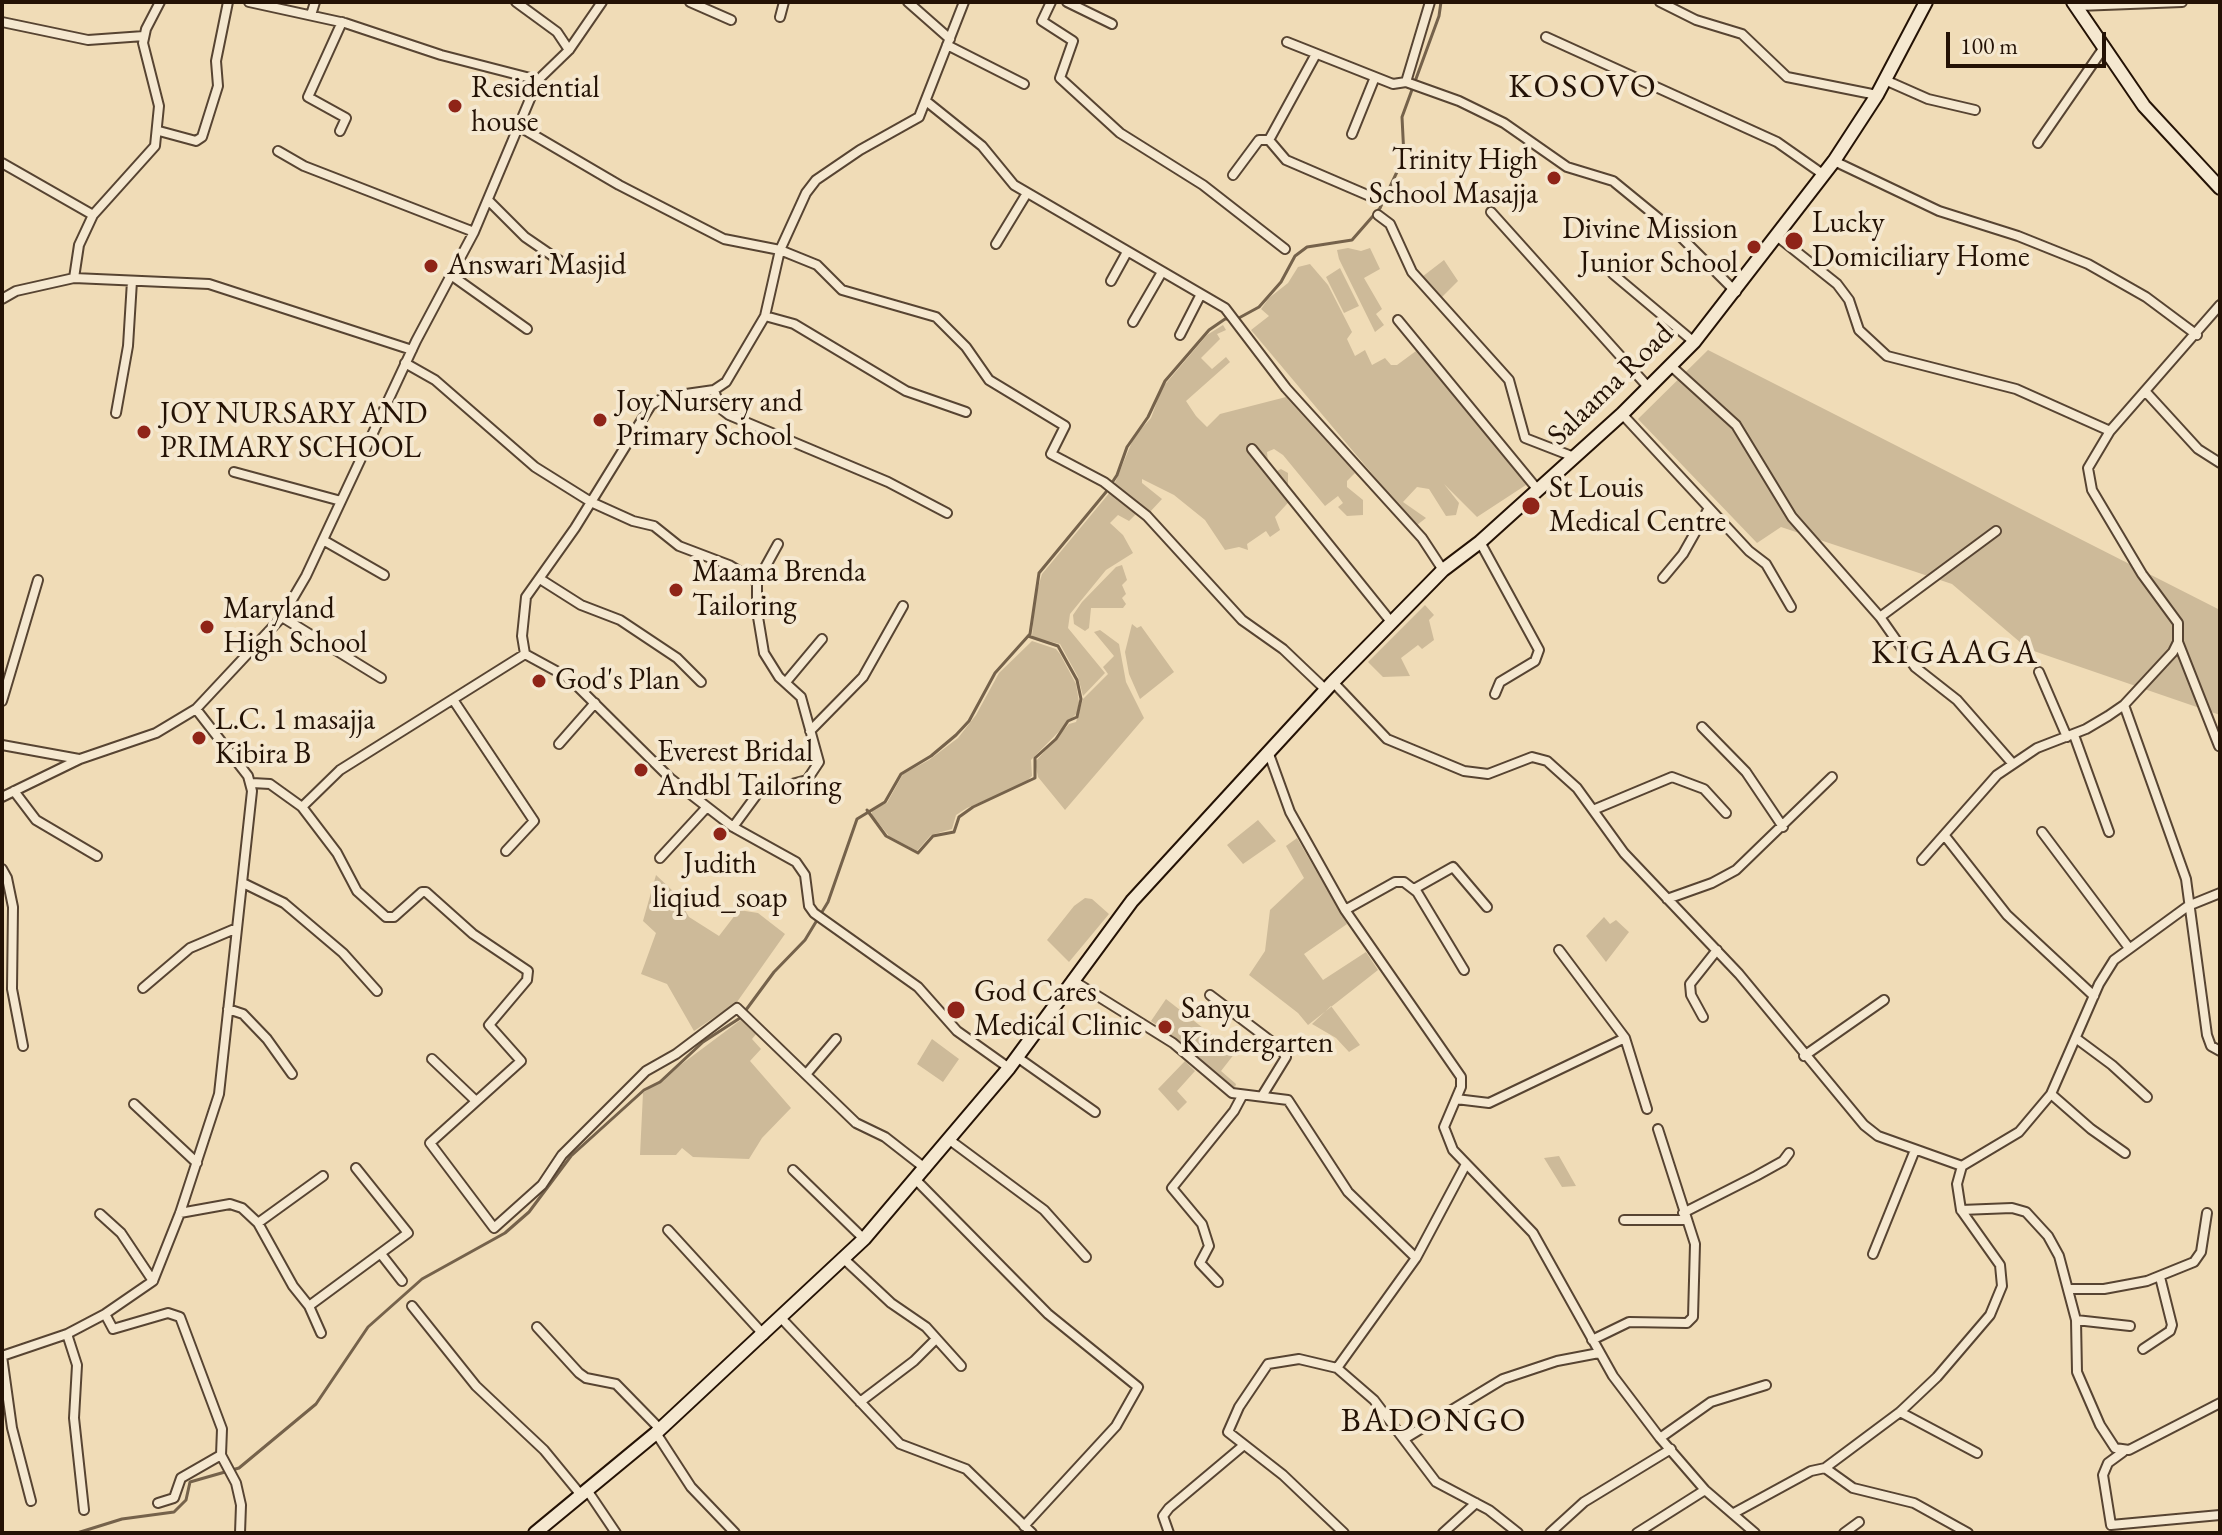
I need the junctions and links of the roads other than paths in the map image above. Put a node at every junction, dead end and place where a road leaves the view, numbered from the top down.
1 (160, 2) edge
2 (228, 2) edge
3 (249, 2) edge
4 (315, 2) edge
5 (516, 2) edge
6 (602, 2) edge
7 (690, 2) edge
8 (784, 2) edge
9 (908, 2) edge
10 (964, 2) edge
11 (1051, 2) edge
12 (1067, 2) edge
13 (1430, 2) edge
14 (1660, 2) edge
15 (1926, 2) edge
16 (2182, 2) edge
17 (2145, 3) edge
18 (2075, 4) edge
19 (1679, 6) edge
20 (311, 15) junction
21 (780, 17) dead end
22 (731, 20) dead end
23 (2, 22) edge
24 (342, 22) junction
25 (1112, 24) dead end
26 (144, 36) junction
27 (1546, 37) dead end
28 (948, 42) junction
29 (1287, 42) dead end
30 (2105, 46) junction
31 (569, 50) junction
32 (1316, 54) junction
33 (1375, 77) junction
34 (538, 80) junction
35 (1885, 80) junction
36 (1409, 83) junction
37 (1024, 84) dead end
38 (1877, 95) junction
39 (926, 101) junction
40 (1975, 110) dead end
41 (520, 127) junction
42 (159, 131) junction
43 (340, 131) dead end
44 (1352, 134) dead end
45 (1269, 140) junction
46 (2038, 143) dead end
47 (278, 151) dead end
48 (1834, 161) junction
49 (2, 163) edge
50 (1233, 175) dead end
51 (1824, 175) junction
52 (2220, 188) edge
53 (1027, 193) junction
54 (1372, 197) dead end
55 (489, 201) junction
56 (1491, 212) dead end
57 (93, 215) junction
58 (1378, 215) dead end
59 (474, 232) junction
60 (1778, 237) junction
61 (996, 244) dead end
62 (1285, 249) dead end
63 (780, 250) junction
64 (1127, 252) junction
65 (560, 261) dead end
66 (1162, 272) junction
67 (1613, 274) dead end
68 (451, 275) junction
69 (74, 278) junction
70 (132, 281) junction
71 (1111, 281) dead end
72 (1736, 292) junction
73 (1201, 294) junction
74 (2, 299) edge
75 (2219, 309) edge
76 (765, 316) junction
77 (1398, 320) dead end
78 (1133, 322) dead end
79 (527, 329) dead end
80 (1180, 335) dead end
81 (2197, 335) junction
82 (1694, 342) junction
83 (412, 350) junction
84 (405, 363) junction
85 (1671, 366) junction
86 (1649, 388) junction
87 (714, 390) junction
88 (2145, 391) junction
89 (966, 412) dead end
90 (116, 413) dead end
91 (1622, 414) junction
92 (2110, 431) junction
93 (1252, 449) dead end
94 (1574, 457) junction
95 (2220, 463) edge
96 (234, 472) dead end
97 (1538, 490) junction
98 (341, 501) junction
99 (591, 502) junction
100 (1709, 508) junction
101 (947, 513) dead end
102 (1996, 531) dead end
103 (323, 540) junction
104 (1480, 542) junction
105 (778, 544) dead end
106 (1443, 570) junction
107 (384, 575) dead end
108 (1663, 578) dead end
109 (540, 579) junction
110 (38, 580) dead end
111 (757, 582) junction
112 (903, 606) dead end
113 (1791, 607) dead end
114 (282, 617) junction
115 (1880, 617) junction
116 (1392, 623) junction
117 (822, 639) dead end
118 (2178, 642) junction
119 (525, 654) junction
120 (2039, 672) dead end
121 (381, 678) dead end
122 (701, 682) dead end
123 (786, 682) junction
124 (1330, 686) junction
125 (1495, 694) dead end
126 (2, 701) edge
127 (454, 701) junction
128 (595, 703) junction
129 (2124, 705) junction
130 (196, 709) junction
131 (1702, 727) dead end
132 (810, 731) junction
133 (2070, 736) junction
134 (559, 744) dead end
135 (2, 745) edge
136 (2219, 746) edge
137 (1269, 754) junction
138 (80, 759) junction
139 (2013, 764) junction
140 (1832, 777) dead end
141 (252, 783) junction
142 (14, 791) junction
143 (2, 797) edge
144 (302, 807) junction
145 (707, 807) junction
146 (1593, 810) junction
147 (1726, 813) dead end
148 (733, 827) junction
149 (1783, 827) junction
150 (2042, 832) dead end
151 (2109, 832) dead end
152 (1945, 836) junction
153 (506, 851) dead end
154 (97, 856) dead end
155 (660, 858) dead end
156 (1922, 860) dead end
157 (2, 869) edge
158 (243, 883) junction
159 (1414, 889) junction
160 (2220, 893) edge
161 (1667, 899) junction
162 (2188, 906) junction
163 (1487, 907) dead end
164 (1345, 910) junction
165 (237, 928) junction
166 (2129, 948) junction
167 (1559, 950) dead end
168 (1717, 950) junction
169 (1464, 970) dead end
170 (1071, 980) junction
171 (143, 988) dead end
172 (377, 991) dead end
173 (1210, 995) dead end
174 (2094, 996) junction
175 (1884, 1000) dead end
176 (228, 1009) junction
177 (1703, 1017) dead end
178 (1625, 1038) junction
179 (836, 1039) dead end
180 (2077, 1039) junction
181 (23, 1046) dead end
182 (2220, 1051) edge
183 (1804, 1056) junction
184 (432, 1059) dead end
185 (1013, 1062) junction
186 (808, 1072) junction
187 (292, 1074) dead end
188 (2051, 1094) junction
189 (1242, 1096) junction
190 (1262, 1096) junction
191 (2147, 1097) dead end
192 (1456, 1099) junction
193 (476, 1101) junction
194 (134, 1104) dead end
195 (1647, 1109) dead end
196 (1095, 1112) dead end
197 (1658, 1129) dead end
198 (951, 1141) junction
199 (1915, 1150) junction
200 (1789, 1153) dead end
201 (2125, 1153) dead end
202 (197, 1163) junction
203 (1465, 1166) junction
204 (1962, 1166) junction
205 (356, 1168) dead end
206 (793, 1170) dead end
207 (926, 1170) junction
208 (323, 1176) dead end
209 (917, 1181) junction
210 (1961, 1210) junction
211 (180, 1213) junction
212 (2207, 1213) dead end
213 (100, 1214) dead end
214 (1684, 1217) junction
215 (1624, 1220) dead end
216 (258, 1223) junction
217 (668, 1230) dead end
218 (864, 1239) junction
219 (381, 1254) junction
220 (1873, 1254) dead end
221 (1086, 1257) dead end
222 (1416, 1258) junction
223 (844, 1259) junction
224 (2160, 1277) junction
225 (153, 1281) junction
226 (402, 1281) dead end
227 (1218, 1282) dead end
228 (2068, 1289) junction
229 (309, 1306) junction
230 (412, 1306) dead end
231 (105, 1314) junction
232 (782, 1319) junction
233 (2076, 1320) junction
234 (2130, 1326) dead end
235 (537, 1327) dead end
236 (321, 1333) dead end
237 (67, 1334) junction
238 (764, 1336) junction
239 (936, 1339) junction
240 (1592, 1340) junction
241 (2143, 1349) dead end
242 (1599, 1353) junction
243 (2, 1356) edge
244 (961, 1366) dead end
245 (1337, 1368) junction
246 (1766, 1385) dead end
247 (860, 1402) junction
248 (2220, 1403) edge
249 (1900, 1412) junction
250 (658, 1431) junction
251 (1660, 1438) junction
252 (1404, 1439) junction
253 (1244, 1445) junction
254 (1671, 1449) junction
255 (2123, 1452) junction
256 (1977, 1453) dead end
257 (221, 1455) junction
258 (1825, 1468) junction
259 (1705, 1490) junction
260 (584, 1492) junction
261 (31, 1501) dead end
262 (158, 1503) dead end
263 (1476, 1503) junction
264 (84, 1510) dead end
265 (1734, 1513) junction
266 (2220, 1515) edge
267 (1859, 1522) dead end
268 (1024, 1526) junction
269 (240, 1533) edge
270 (535, 1533) edge
271 (616, 1533) edge
272 (735, 1533) edge
273 (1032, 1533) edge
274 (1169, 1533) edge
275 (1344, 1533) edge
276 (1443, 1533) edge
277 (1518, 1533) edge
278 (1550, 1533) edge
279 (1637, 1533) edge
280 (1755, 1533) edge
281 (1844, 1533) edge
282 (1968, 1533) edge

1 - 26 street
2 - 42 street
3 - 20 street
4 - 20 street
5 - 31 street
6 - 31 street
7 - 22 street
8 - 21 street
9 - 28 street
10 - 28 street
11 - 62 street
12 - 25 street
13 - 36 street
14 - 19 street
15 - 35 main road, Salaama Road
16 - 17 street
17 - 18 street
18 - 30 main road
19 - 38 street
20 - 24 street
23 - 26 street
24 - 34 street
24 - 43 street
26 - 42 street
27 - 51 street
28 - 37 street
28 - 39 street
29 - 32 street
30 - 46 street
30 - 52 main road
31 - 34 street
32 - 33 street
32 - 45 street
33 - 36 street
33 - 44 street
34 - 41 street
35 - 38 main road, Salaama Road
35 - 40 street
36 - 72 street
38 - 48 main road, Salaama Road
39 - 53 street
39 - 63 street
41 - 55 street
41 - 63 street
42 - 57 street
45 - 50 street
45 - 54 street
47 - 59 street
48 - 51 main road, Salaama Road
48 - 81 street
49 - 57 street
51 - 60 main road, Salaama Road
53 - 61 street
53 - 64 street
55 - 59 street
55 - 65 street
56 - 86 street
57 - 69 street
58 - 94 street
59 - 68 street
60 - 72 main road, Salaama Road
60 - 92 street
63 - 76 street
63 - 124 street
64 - 66 street
64 - 71 street
66 - 73 street
66 - 78 street
67 - 82 street
68 - 79 street
68 - 83 street
69 - 70 street
69 - 74 street
70 - 83 street
70 - 90 street
72 - 82 main road, Salaama Road
73 - 80 street
73 - 106 street
75 - 81 street
76 - 87 street
76 - 89 street
77 - 97 street
81 - 88 street
82 - 85 main road, Salaama Road
83 - 84 street
84 - 98 street
84 - 99 street
85 - 86 main road, Salaama Road
85 - 115 street
86 - 91 main road, Salaama Road
87 - 99 street
87 - 101 street
88 - 92 street
88 - 95 street
91 - 94 main road, Salaama Road
91 - 100 street
92 - 118 street
93 - 116 street
94 - 97 main road, Salaama Road
96 - 98 street
97 - 104 main road, Salaama Road
98 - 103 street
99 - 109 street
99 - 111 street
100 - 108 street
100 - 113 street
102 - 115 street
103 - 107 street
103 - 114 street
104 - 106 main road, Salaama Road
104 - 125 street
105 - 111 street
106 - 116 main road, Salaama Road
109 - 119 street
109 - 122 street
110 - 126 street
111 - 123 street
112 - 132 street
114 - 121 street
114 - 130 street
115 - 139 street
116 - 124 main road, Salaama Road
117 - 123 street
118 - 129 street
118 - 136 street
119 - 127 street
119 - 128 street
120 - 133 street
123 - 132 street
124 - 137 main road, Salaama Road
124 - 146 street
127 - 144 street
127 - 153 street
128 - 134 street
128 - 145 street
129 - 133 street
129 - 162 street
130 - 138 street
130 - 141 street
131 - 149 street
132 - 148 street
133 - 139 street
133 - 151 street
135 - 138 street
137 - 164 street
137 - 170 main road, Salaama Road
138 - 142 street
139 - 152 street
140 - 149 street
141 - 144 street
141 - 158 street
142 - 143 street
142 - 154 street
144 - 193 street
145 - 148 street
145 - 155 street
146 - 147 street
146 - 161 street
148 - 185 street
149 - 161 street
150 - 166 street
152 - 156 street
152 - 174 street
157 - 181 street
158 - 165 street
158 - 172 street
159 - 163 street
159 - 164 street
159 - 169 street
160 - 162 street
161 - 168 street
162 - 166 street
162 - 182 street
164 - 192 street
165 - 171 street
165 - 176 street
166 - 174 street
167 - 178 street
168 - 177 street
168 - 183 street
170 - 185 main road, Salaama Road
170 - 189 street
173 - 190 street
174 - 180 street
175 - 183 street
176 - 187 street
176 - 202 street
178 - 192 street
178 - 195 street
179 - 186 street
180 - 188 street
180 - 191 street
183 - 199 street
184 - 193 street
185 - 196 street
185 - 198 main road, Salaama Road
186 - 193 street
186 - 207 street
188 - 201 street
188 - 204 street
189 - 190 street
189 - 227 street
190 - 222 street
192 - 203 street
194 - 202 street
197 - 214 street
198 - 207 main road, Salaama Road
198 - 221 street
199 - 204 street
199 - 220 street
200 - 214 street
202 - 211 street
203 - 222 street
203 - 240 street
204 - 210 street
205 - 219 street
206 - 218 street
207 - 209 main road, Salaama Road
208 - 216 street
209 - 218 main road, Salaama Road
209 - 268 street
210 - 228 street
210 - 249 street
211 - 216 street
211 - 225 street
212 - 224 street
213 - 225 street
214 - 215 street
214 - 240 street
216 - 229 street
217 - 238 street
218 - 223 main road, Salaama Road
219 - 226 street
219 - 229 street
222 - 245 street
223 - 232 main road, Salaama Road
223 - 239 street
224 - 228 street
224 - 241 street
225 - 231 street
228 - 233 street
229 - 236 street
230 - 260 street
231 - 237 street
231 - 257 street
232 - 238 main road, Salaama Road
232 - 247 street
233 - 234 street
233 - 255 street
235 - 250 street
237 - 243 street
237 - 264 street
238 - 250 main road, Salaama Road
239 - 244 street
239 - 247 street
240 - 242 street
242 - 251 street
242 - 252 street
243 - 261 street
245 - 252 street
245 - 253 street
246 - 251 street
247 - 268 street
248 - 255 street
249 - 256 street
249 - 258 street
250 - 260 main road, Salaama Road
250 - 272 street
251 - 254 street
252 - 263 street
253 - 274 street
253 - 275 street
254 - 259 street
254 - 278 street
255 - 266 street
257 - 262 street
257 - 269 street
258 - 265 street
258 - 282 street
259 - 265 street
259 - 279 street
260 - 270 main road, Salaama Road
260 - 271 street
263 - 276 street
263 - 277 street
265 - 280 street
267 - 281 street
268 - 273 street

